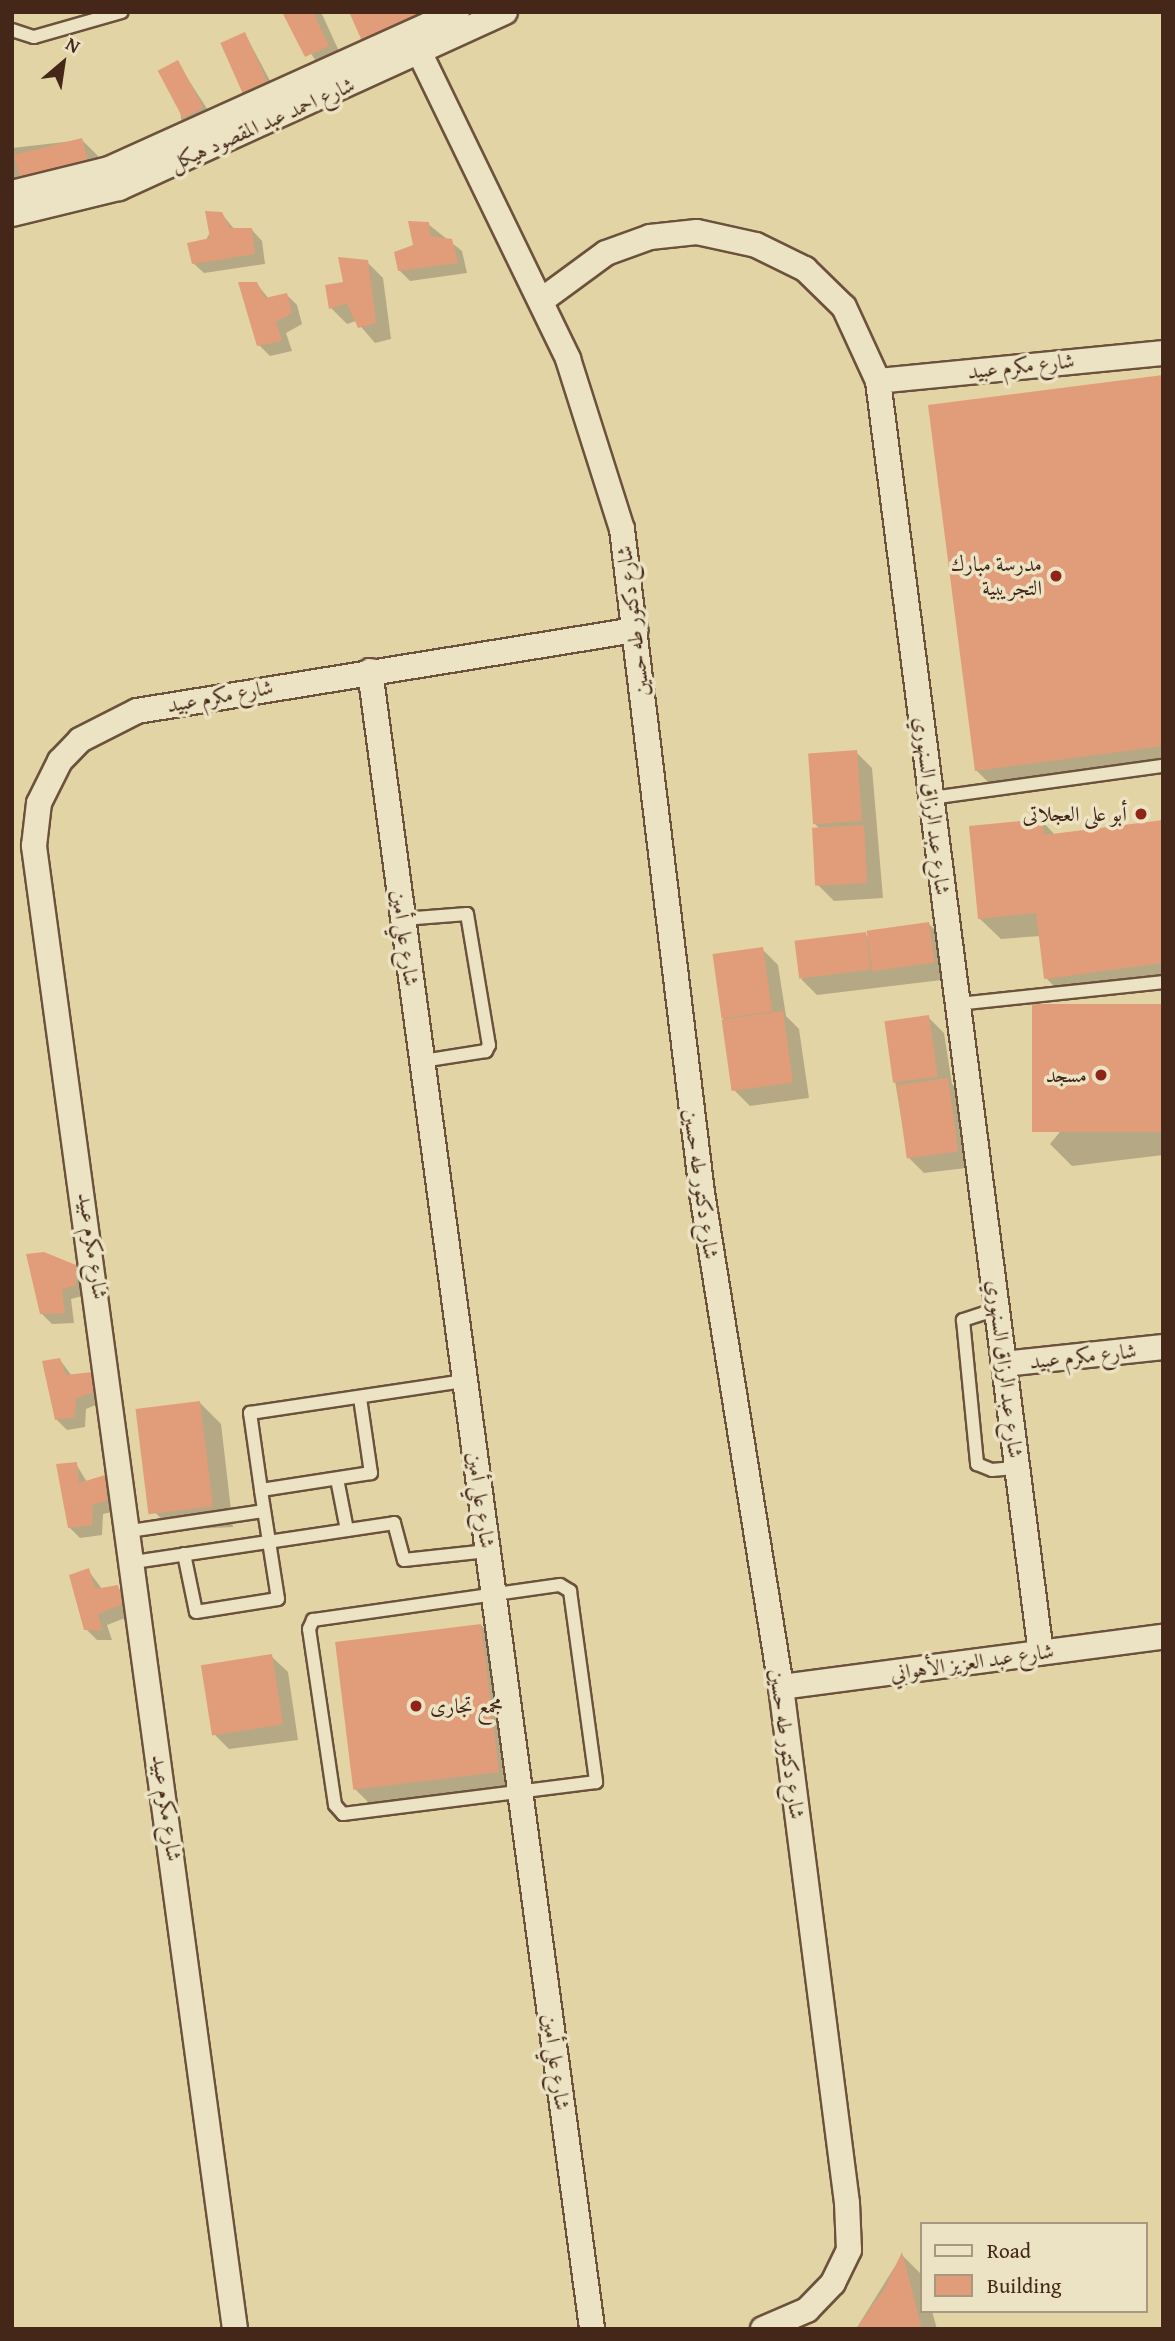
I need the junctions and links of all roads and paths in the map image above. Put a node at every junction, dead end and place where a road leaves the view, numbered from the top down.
1 (122, 12) edge
2 (457, 12) edge
3 (505, 12) edge
4 (12, 30) edge
5 (415, 44) junction
6 (12, 193) edge
7 (12, 215) edge
8 (542, 300) junction
9 (1163, 353) edge
10 (878, 381) junction
11 (635, 630) junction
12 (370, 671) junction
13 (1163, 766) edge
14 (931, 797) junction
15 (403, 919) junction
16 (1163, 982) edge
17 (958, 1004) junction
18 (422, 1061) junction
19 (997, 1309) junction
20 (1163, 1347) edge
21 (1004, 1364) junction
22 (465, 1381) junction
23 (360, 1398) junction
24 (1017, 1468) junction
25 (337, 1479) junction
26 (261, 1490) junction
27 (264, 1511) junction
28 (346, 1530) junction
29 (130, 1531) junction
30 (269, 1541) junction
31 (488, 1551) junction
32 (184, 1555) junction
33 (134, 1562) junction
34 (494, 1593) junction
35 (1163, 1637) edge
36 (1041, 1653) junction
37 (780, 1687) junction
38 (520, 1793) junction
39 (770, 2328) edge
40 (235, 2329) edge
41 (593, 2329) edge

1 - 4 lane
2 - 5 street, شارع احمد عبد المقصود هيكل
3 - 5 street, شارع احمد عبد المقصود هيكل
5 - 6 street, شارع احمد عبد المقصود هيكل
5 - 7 street, شارع احمد عبد المقصود هيكل
5 - 8 street, شارع دكتور طه حسين
8 - 10 street, شارع عبد الرزاق السنهوري
8 - 11 street, شارع دكتور طه حسين
9 - 10 street, شارع مكرم عبيد
10 - 14 street, شارع عبد الرزاق السنهوري
11 - 12 street, شارع مكرم عبيد
11 - 37 street, شارع دكتور طه حسين
12 - 15 street, شارع علي أمين
12 - 29 street, شارع مكرم عبيد
13 - 14 lane
14 - 17 street, شارع عبد الرزاق السنهوري
15 - 18 street, شارع علي أمين
15 - 18 lane
16 - 17 lane
17 - 19 street, شارع عبد الرزاق السنهوري
18 - 22 street, شارع علي أمين
19 - 21 street, شارع عبد الرزاق السنهوري
19 - 24 lane
20 - 21 street, شارع مكرم عبيد
21 - 24 street, شارع عبد الرزاق السنهوري
22 - 23 lane
22 - 31 street, شارع علي أمين
23 - 25 lane
23 - 26 lane
24 - 36 street, شارع عبد الرزاق السنهوري
25 - 26 lane
25 - 28 lane
26 - 27 lane
27 - 29 lane
27 - 30 lane
28 - 30 lane
28 - 31 lane
29 - 33 street, شارع مكرم عبيد
30 - 32 lane
30 - 32 lane
31 - 34 street, شارع علي أمين
32 - 33 lane
33 - 40 street, شارع مكرم عبيد
34 - 38 street, شارع علي أمين
34 - 38 lane
34 - 38 lane
35 - 36 street, شارع عبد العزيز الأهواني
36 - 37 street, شارع عبد العزيز الأهواني
37 - 39 street, شارع دكتور طه حسين
38 - 41 street, شارع علي أمين

